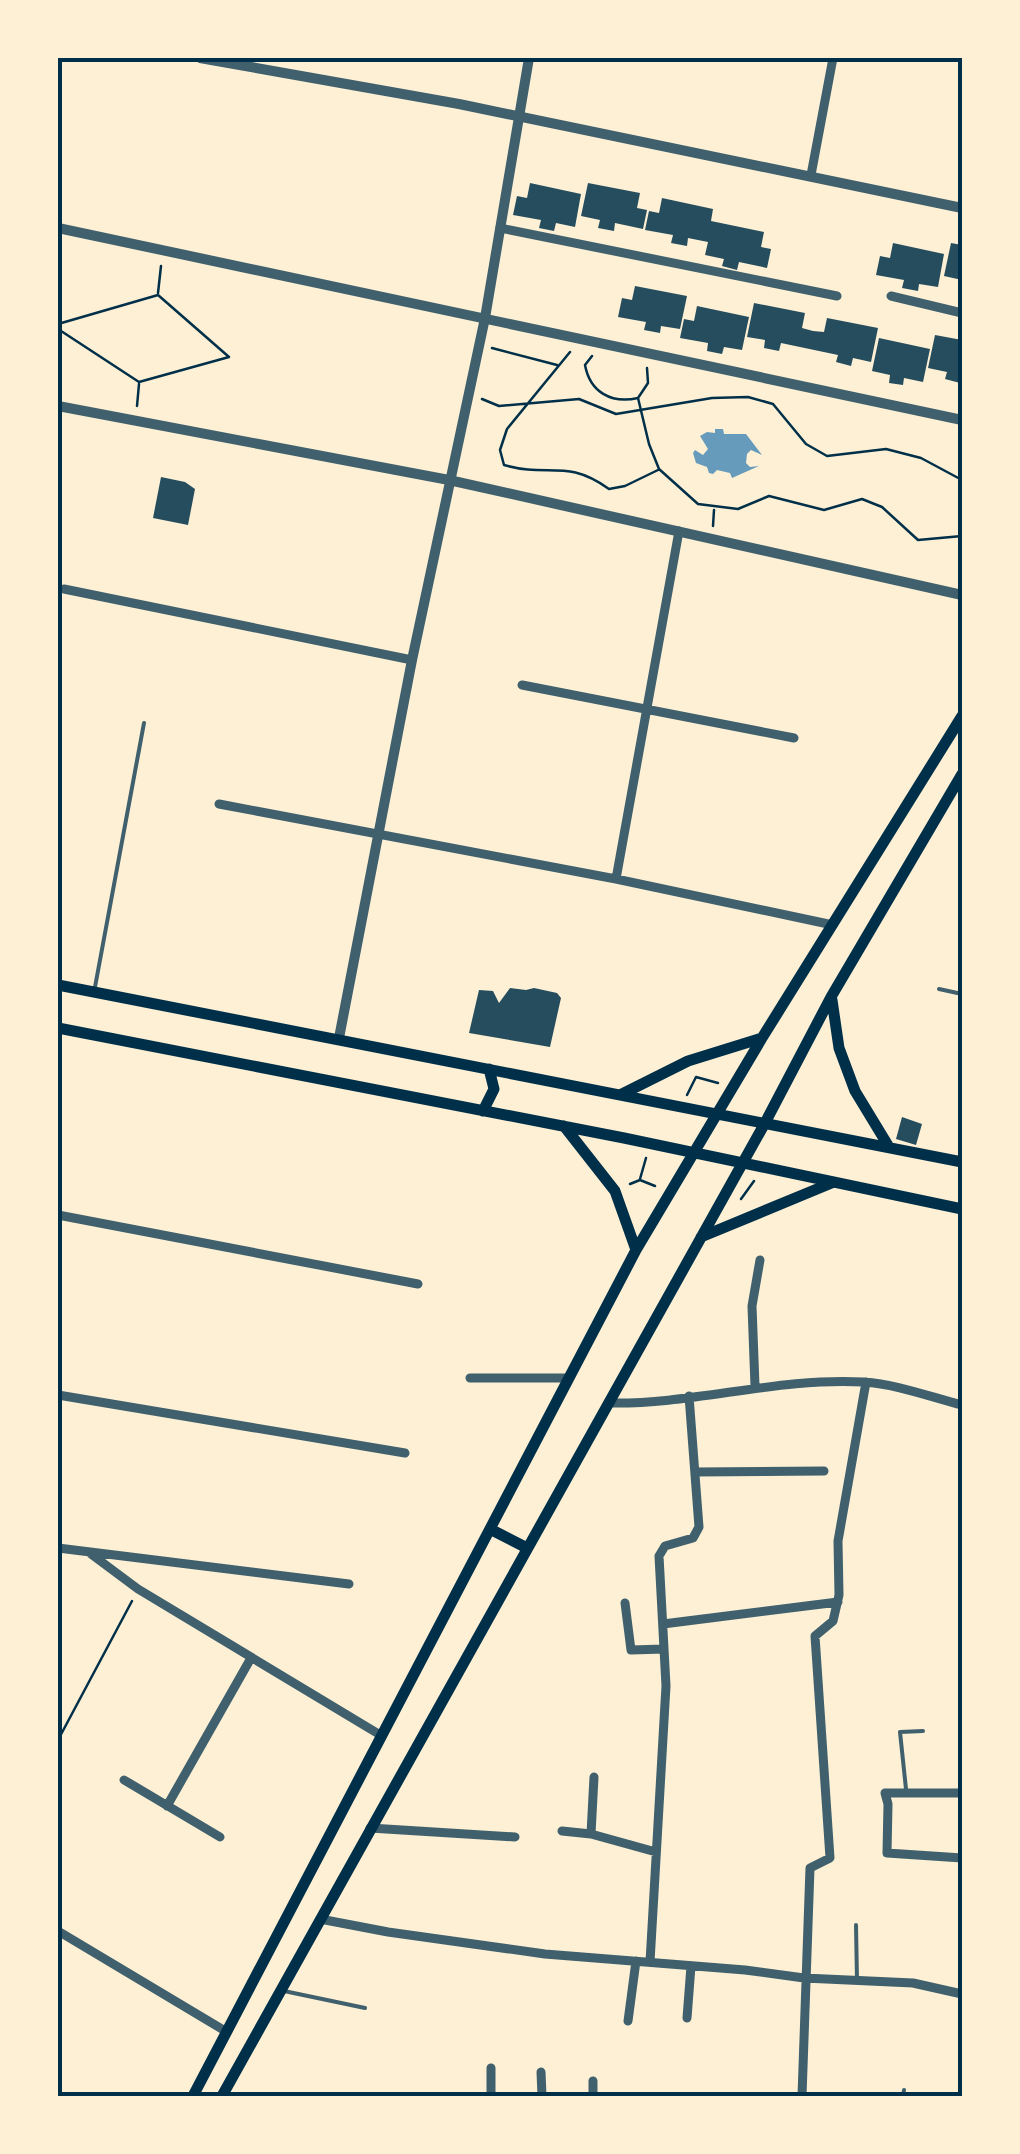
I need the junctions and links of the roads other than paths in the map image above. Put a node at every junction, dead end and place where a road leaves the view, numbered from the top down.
1 (200, 58) edge
2 (529, 58) edge
3 (833, 58) edge
4 (518, 116) junction
5 (811, 176) junction
6 (962, 208) edge
7 (58, 228) edge
8 (500, 228) junction
9 (837, 296) dead end
10 (890, 296) dead end
11 (962, 313) edge
12 (485, 318) junction
13 (58, 406) edge
14 (962, 420) edge
15 (449, 480) junction
16 (679, 531) junction
17 (64, 589) dead end
18 (962, 594) edge
19 (412, 660) junction
20 (522, 685) dead end
21 (646, 711) junction
22 (962, 716) edge
23 (144, 723) dead end
24 (794, 738) dead end
25 (961, 777) edge
26 (219, 804) dead end
27 (378, 835) junction
28 (616, 879) junction
29 (833, 926) junction
30 (58, 985) edge
31 (940, 990) dead end
32 (94, 992) junction
33 (962, 994) edge
34 (831, 997) junction
35 (58, 1028) edge
36 (339, 1038) junction
37 (762, 1038) junction
38 (489, 1068) junction
39 (620, 1095) junction
40 (483, 1111) junction
41 (718, 1114) junction
42 (765, 1123) junction
43 (564, 1126) junction
44 (888, 1148) junction
45 (694, 1152) junction
46 (962, 1162) edge
47 (742, 1163) junction
48 (834, 1182) junction
49 (962, 1209) edge
50 (58, 1215) edge
51 (701, 1238) junction
52 (636, 1250) junction
53 (760, 1260) dead end
54 (418, 1284) dead end
55 (470, 1378) dead end
56 (569, 1378) junction
57 (866, 1382) junction
58 (754, 1386) junction
59 (58, 1395) edge
60 (689, 1396) junction
61 (608, 1404) junction
62 (962, 1405) edge
63 (405, 1453) dead end
64 (824, 1471) dead end
65 (695, 1472) junction
66 (490, 1529) junction
67 (58, 1548) edge
68 (527, 1548) junction
69 (91, 1554) junction
70 (349, 1584) dead end
71 (838, 1602) junction
72 (624, 1603) dead end
73 (662, 1624) junction
74 (664, 1649) junction
75 (251, 1658) junction
76 (923, 1731) dead end
77 (382, 1736) junction
78 (594, 1778) dead end
79 (124, 1780) dead end
80 (906, 1793) junction
81 (962, 1793) edge
82 (168, 1806) junction
83 (370, 1828) junction
84 (562, 1831) dead end
85 (591, 1834) junction
86 (514, 1836) dead end
87 (220, 1837) dead end
88 (656, 1852) junction
89 (962, 1858) edge
90 (320, 1918) junction
91 (856, 1925) dead end
92 (58, 1931) edge
93 (636, 1961) junction
94 (650, 1962) junction
95 (691, 1966) junction
96 (804, 1978) junction
97 (857, 1981) junction
98 (280, 1990) junction
99 (962, 1994) edge
100 (365, 2008) dead end
101 (687, 2018) dead end
102 (628, 2021) dead end
103 (227, 2032) junction
104 (491, 2068) dead end
105 (541, 2072) dead end
106 (593, 2081) dead end
107 (193, 2096) edge
108 (222, 2096) edge
109 (491, 2096) edge
110 (542, 2096) edge
111 (593, 2096) edge
112 (802, 2096) edge

1 - 4 street
2 - 4 street
3 - 5 street
4 - 5 street
4 - 8 street
5 - 6 street
7 - 12 street
8 - 9 street
8 - 12 street
10 - 11 street
12 - 14 street
12 - 15 street
13 - 15 street
15 - 16 street
15 - 19 street
16 - 18 street
16 - 21 street
17 - 19 street
19 - 27 street
20 - 21 street
21 - 24 street
21 - 28 street
22 - 29 main road
23 - 32 lane
25 - 34 main road
26 - 27 street
27 - 28 street
27 - 36 street
28 - 29 street
29 - 37 main road
30 - 32 main road
31 - 33 lane
32 - 36 main road
34 - 42 main road
34 - 44 main road
35 - 40 main road
36 - 38 main road
37 - 39 main road
37 - 41 main road
38 - 39 main road
38 - 40 main road
39 - 41 main road
40 - 43 main road
41 - 42 main road
41 - 45 main road
42 - 44 main road
42 - 47 main road
43 - 45 main road
43 - 52 main road
44 - 46 main road
45 - 47 main road
45 - 52 main road
47 - 48 main road
47 - 51 main road
48 - 49 main road
48 - 51 main road
50 - 54 street
51 - 61 main road
52 - 56 main road
53 - 58 street
55 - 56 street
56 - 66 main road
57 - 58 street
57 - 62 street
57 - 71 street
58 - 60 street
59 - 63 street
60 - 61 street
60 - 65 street
61 - 68 main road
64 - 65 street
65 - 73 street
66 - 68 main road
66 - 77 main road
67 - 69 street
68 - 83 main road
69 - 70 street
69 - 75 street
71 - 73 street
71 - 96 street
72 - 74 street
73 - 74 street
74 - 88 street
75 - 77 street
75 - 82 street
76 - 80 lane
77 - 103 main road
78 - 85 street
79 - 82 street
80 - 81 street
80 - 89 street
82 - 87 street
83 - 86 street
83 - 90 main road
84 - 85 street
85 - 88 street
88 - 94 street
90 - 93 street
90 - 98 main road
91 - 97 lane
92 - 103 street
93 - 94 street
93 - 102 street
94 - 95 street
95 - 96 street
95 - 101 street
96 - 97 street
96 - 112 street
97 - 99 street
98 - 100 lane
98 - 108 main road
103 - 107 main road
104 - 109 street
105 - 110 street
106 - 111 street

